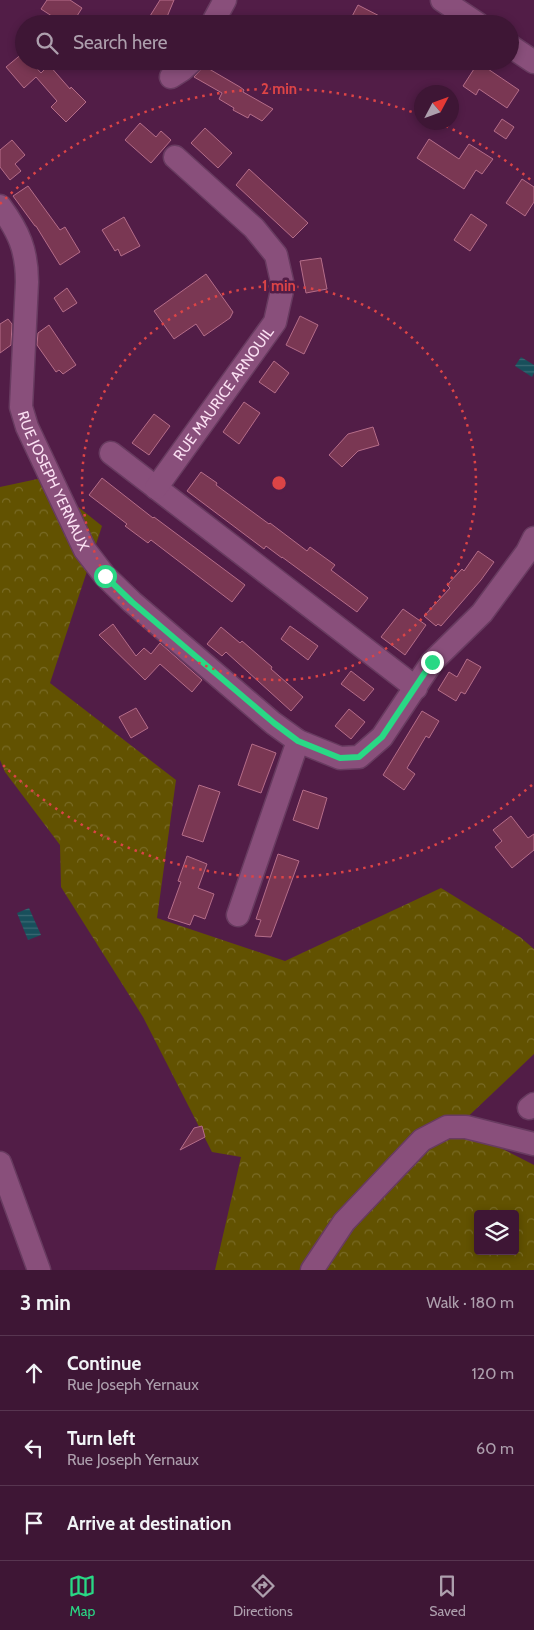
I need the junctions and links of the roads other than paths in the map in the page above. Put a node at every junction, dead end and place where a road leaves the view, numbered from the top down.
1 (225, 0) edge
2 (442, 0) edge
3 (217, 15) edge
4 (464, 15) edge
5 (519, 52) edge
6 (534, 62) edge
7 (182, 70) edge
8 (171, 77) dead end
9 (175, 157) dead end
10 (0, 206) edge
11 (111, 453) dead end
12 (156, 488) junction
13 (534, 538) edge
14 (416, 688) junction
15 (298, 741) junction
16 (238, 915) dead end
17 (534, 1144) edge
18 (0, 1163) edge
19 (39, 1270) edge
20 (312, 1270) edge

1 - 3 street
2 - 4 street
5 - 6 street
7 - 8 street
9 - 12 street, RUE MAURICE ARNOUIL
10 - 15 street, RUE JOSEPH YERNAUX
11 - 12 street
12 - 14 street
13 - 14 street, RUE JOSEPH YERNAUX
14 - 15 street, RUE JOSEPH YERNAUX
15 - 16 street
17 - 20 street
18 - 19 street

